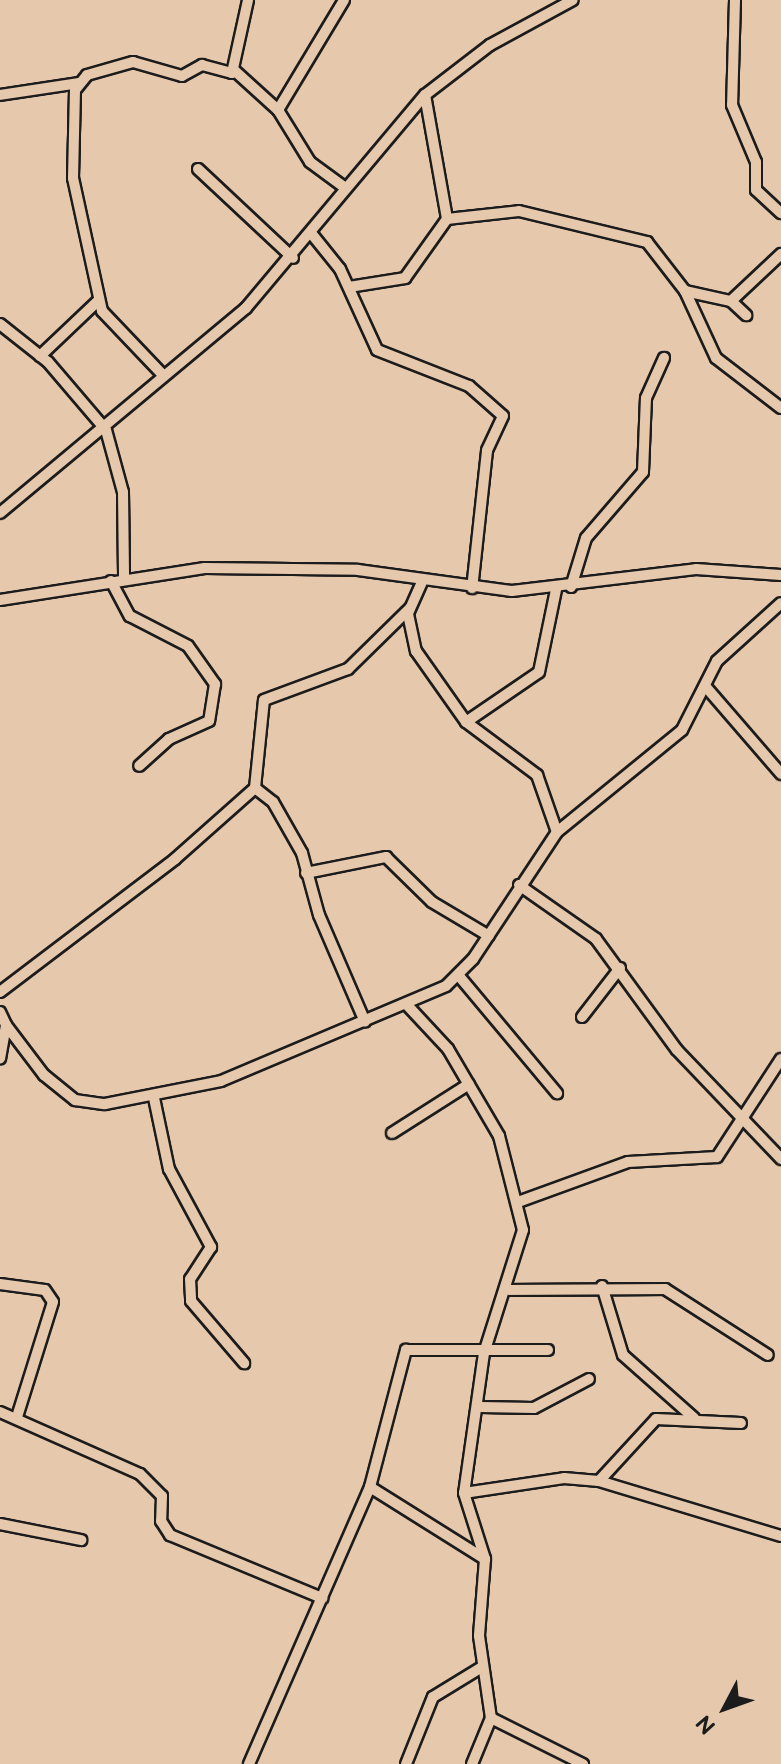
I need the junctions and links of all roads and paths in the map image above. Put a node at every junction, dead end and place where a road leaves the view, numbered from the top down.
1 (248, 0) edge
2 (344, 0) edge
3 (573, 0) edge
4 (735, 0) edge
5 (235, 71) junction
6 (79, 83) junction
7 (0, 95) edge
8 (425, 95) junction
9 (278, 110) junction
10 (198, 169) dead end
11 (344, 187) junction
12 (781, 213) edge
13 (447, 219) junction
14 (311, 233) junction
15 (781, 254) edge
16 (293, 258) junction
17 (349, 287) junction
18 (685, 291) junction
19 (99, 300) junction
20 (731, 301) junction
21 (746, 315) dead end
22 (0, 324) edge
23 (40, 356) junction
24 (664, 358) dead end
25 (162, 374) junction
26 (781, 408) edge
27 (106, 430) junction
28 (0, 513) edge
29 (781, 575) edge
30 (124, 580) junction
31 (111, 581) junction
32 (422, 582) junction
33 (571, 587) junction
34 (472, 588) junction
35 (556, 590) junction
36 (0, 600) edge
37 (781, 603) edge
38 (409, 609) junction
39 (706, 687) junction
40 (466, 722) junction
41 (139, 766) dead end
42 (781, 774) edge
43 (255, 788) junction
44 (557, 832) junction
45 (306, 873) junction
46 (519, 885) junction
47 (489, 936) junction
48 (620, 968) junction
49 (459, 976) junction
50 (0, 992) edge
51 (408, 1006) junction
52 (0, 1012) edge
53 (582, 1017) dead end
54 (365, 1022) junction
55 (6, 1025) junction
56 (0, 1058) edge
57 (780, 1062) edge
58 (469, 1084) junction
59 (557, 1093) dead end
60 (154, 1098) junction
61 (742, 1118) junction
62 (392, 1133) dead end
63 (781, 1159) edge
64 (518, 1202) junction
65 (0, 1284) edge
66 (602, 1286) junction
67 (509, 1290) junction
68 (548, 1350) dead end
69 (484, 1353) junction
70 (768, 1355) dead end
71 (244, 1363) dead end
72 (589, 1379) dead end
73 (481, 1407) junction
74 (0, 1412) edge
75 (17, 1417) junction
76 (696, 1419) junction
77 (741, 1423) dead end
78 (599, 1481) junction
79 (370, 1487) junction
80 (464, 1493) junction
81 (0, 1524) edge
82 (781, 1536) edge
83 (81, 1540) dead end
84 (485, 1559) junction
85 (322, 1598) junction
86 (482, 1667) junction
87 (491, 1718) junction
88 (249, 1764) edge
89 (406, 1764) edge
90 (472, 1764) edge
91 (583, 1764) edge

1 - 5 street
2 - 9 street
3 - 8 street
4 - 12 street
5 - 6 street
5 - 9 street
6 - 7 street
6 - 19 street
8 - 11 street
8 - 13 street
9 - 11 street
10 - 16 street
11 - 14 street
13 - 17 street
13 - 18 street
14 - 16 street
14 - 17 street
15 - 20 street
16 - 25 street
17 - 34 street
18 - 20 street
18 - 26 street
19 - 23 street
19 - 25 street
20 - 21 street
22 - 23 street
23 - 27 street
24 - 33 street
25 - 27 street
27 - 28 street
27 - 30 street
29 - 33 street
30 - 31 street
30 - 32 street
31 - 36 street
31 - 41 street
32 - 34 street
32 - 38 street
33 - 35 street
34 - 35 street
35 - 40 street
37 - 39 street
38 - 40 street
38 - 43 street
39 - 42 street
39 - 44 street
40 - 44 street
43 - 45 street
43 - 50 street
44 - 46 street
45 - 47 street
45 - 54 street
46 - 47 street
46 - 48 street
47 - 49 street
48 - 53 street
48 - 61 street
49 - 51 street
49 - 59 street
51 - 54 street
51 - 58 street
52 - 55 street
54 - 60 street
55 - 56 street
55 - 60 street
57 - 61 street
58 - 62 street
58 - 64 street
60 - 71 street
61 - 63 street
61 - 64 street
64 - 67 street
65 - 75 street
66 - 67 street
66 - 70 street
66 - 76 street
67 - 69 street
68 - 69 street
69 - 73 street
69 - 79 street
72 - 73 street
73 - 80 street
74 - 75 street
75 - 85 street
76 - 77 street
76 - 78 street
78 - 80 street
78 - 82 street
79 - 84 street
79 - 85 street
80 - 84 street
81 - 83 street
84 - 86 street
85 - 88 street
86 - 87 street
86 - 89 street
87 - 90 street
87 - 91 street

